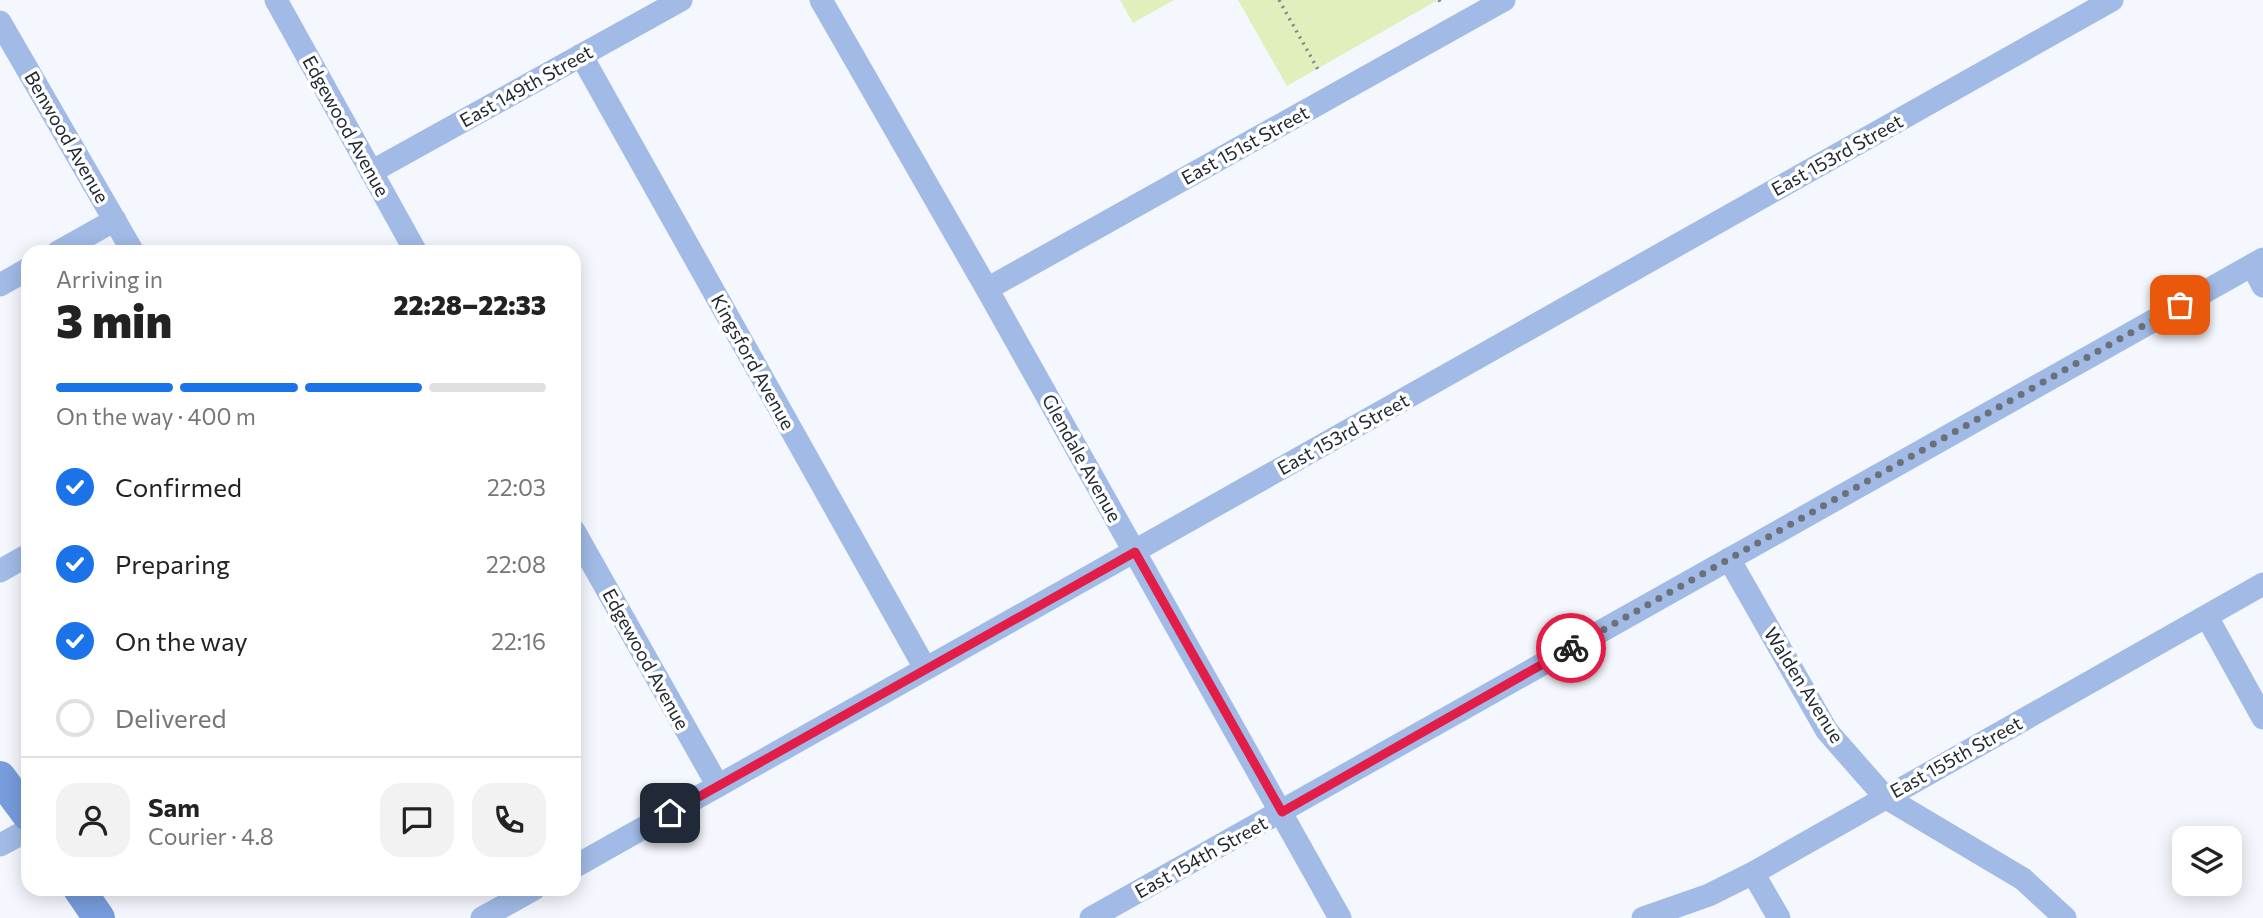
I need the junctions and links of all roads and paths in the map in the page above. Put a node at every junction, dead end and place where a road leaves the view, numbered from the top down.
1 (275, 0) edge
2 (681, 0) edge
3 (821, 0) edge
4 (1279, 0) edge
5 (1439, 0) edge
6 (1504, 0) edge
7 (2112, 0) edge
8 (1442, 6) dead end
9 (0, 22) edge
10 (582, 55) junction
11 (1320, 73) dead end
12 (371, 172) junction
13 (115, 220) junction
14 (70, 245) edge
15 (129, 245) edge
16 (412, 245) edge
17 (2257, 262) edge
18 (21, 274) edge
19 (0, 285) edge
20 (2263, 286) edge
21 (987, 289) junction
22 (581, 543) edge
23 (1135, 552) junction
24 (21, 559) edge
25 (1729, 559) junction
26 (0, 571) edge
27 (2263, 584) edge
28 (2207, 617) junction
29 (925, 668) junction
30 (2263, 718) edge
31 (0, 777) edge
32 (718, 786) junction
33 (1885, 797) junction
34 (21, 806) edge
35 (1282, 812) junction
36 (21, 834) edge
37 (0, 845) edge
38 (581, 862) edge
39 (1753, 873) junction
40 (84, 896) edge
41 (521, 896) edge
42 (99, 918) edge
43 (482, 918) edge
44 (1091, 918) edge
45 (1340, 918) edge
46 (1643, 918) edge
47 (1779, 918) edge
48 (2065, 918) edge

1 - 12 street, Edgewood Avenue
2 - 10 street, East 149th Street
3 - 21 street, Glendale Avenue
4 - 11 path
5 - 8 path
6 - 21 street, East 151st Street
7 - 23 street, East 153rd Street
9 - 13 street, Benwood Avenue
10 - 12 street, East 149th Street
10 - 29 street, Kingsford Avenue
12 - 16 street, Edgewood Avenue
13 - 14 street
13 - 15 street, Benwood Avenue
17 - 20 street
17 - 25 street, East 154th Street
18 - 19 street
21 - 23 street, Glendale Avenue
22 - 32 street, Edgewood Avenue
23 - 29 street, East 153rd Street
23 - 35 street, Glendale Avenue
24 - 26 street
25 - 33 street, Walden Avenue
25 - 35 street, East 154th Street
27 - 28 street, East 155th Street
28 - 30 street
28 - 33 street, East 155th Street
29 - 32 street, East 153rd Street
31 - 34 main road
32 - 38 street, East 153rd Street
33 - 39 street, East 155th Street
33 - 48 street, Walden Avenue
35 - 44 street, East 154th Street
35 - 45 street, Glendale Avenue
36 - 37 street
39 - 46 street, East 155th Street
39 - 47 street
40 - 42 main road
41 - 43 street

